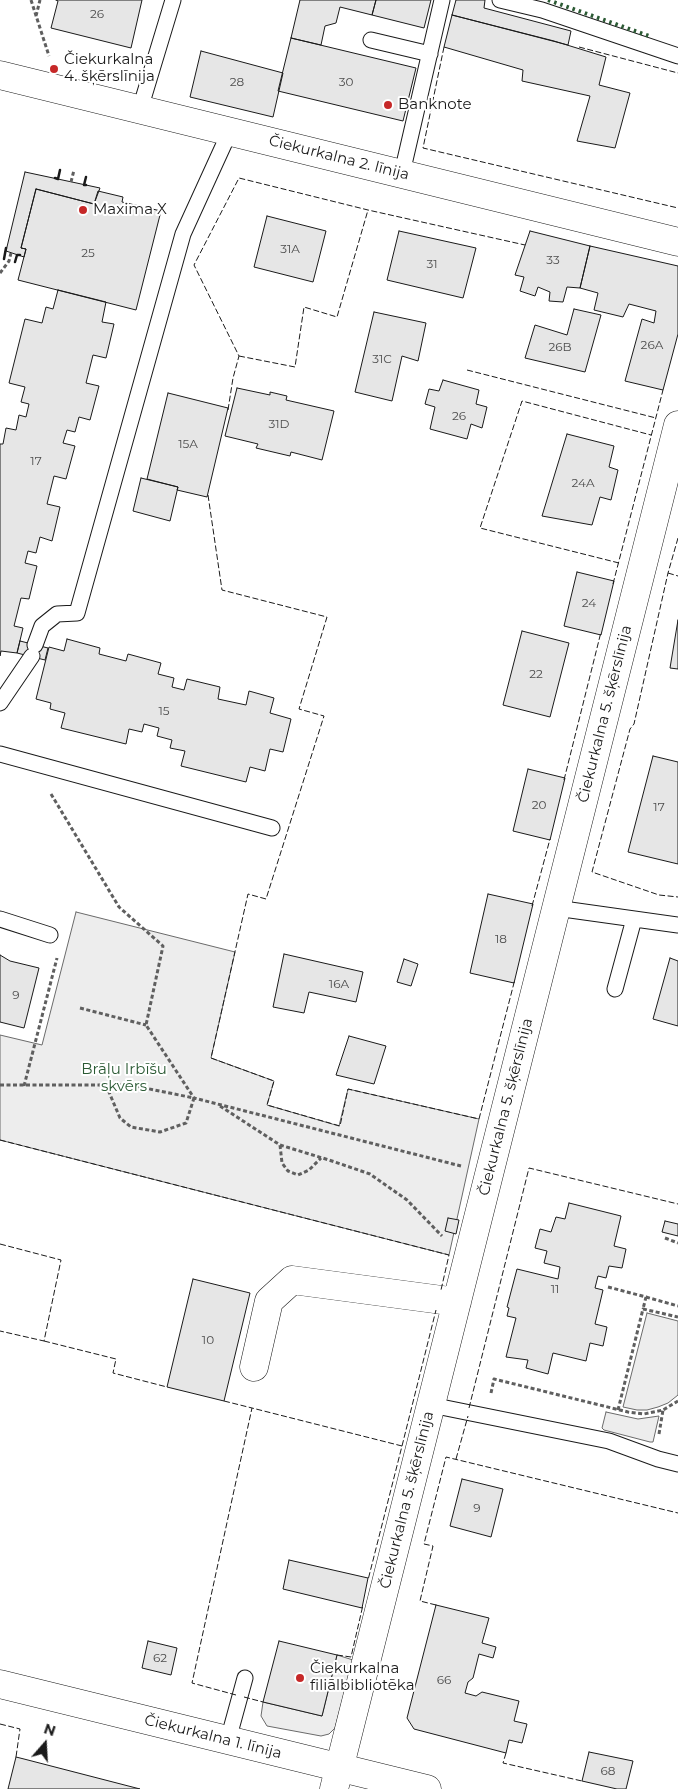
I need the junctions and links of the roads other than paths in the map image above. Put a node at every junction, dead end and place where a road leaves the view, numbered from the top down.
1 (173, 0) edge
2 (442, 0) edge
3 (500, 0) edge
4 (371, 40) dead end
5 (430, 54) junction
6 (678, 56) edge
7 (0, 75) edge
8 (140, 109) junction
9 (230, 132) junction
10 (402, 173) junction
11 (678, 242) edge
12 (678, 425) edge
13 (0, 703) edge
14 (0, 754) edge
15 (272, 828) dead end
16 (556, 908) junction
17 (0, 919) edge
18 (634, 919) junction
19 (678, 925) edge
20 (50, 935) dead end
21 (615, 989) dead end
22 (457, 1302) junction
23 (254, 1367) dead end
24 (431, 1405) junction
25 (678, 1464) edge
26 (245, 1678) dead end
27 (0, 1684) edge
28 (228, 1740) junction
29 (337, 1778) edge
30 (427, 1789) edge

1 - 8 lane
2 - 5 lane
3 - 6 lane
4 - 5 lane
5 - 10 lane
7 - 8 street, Čiekurkalna 2. līnija
8 - 9 street, Čiekurkalna 2. līnija
9 - 10 street, Čiekurkalna 2. līnija
9 - 13 lane
10 - 11 street, Čiekurkalna 2. līnija
12 - 16 street, Čiekurkalna 5. šķērslīnija
14 - 15 lane
16 - 18 lane
16 - 22 street, Čiekurkalna 5. šķērslīnija
17 - 20 lane
18 - 19 lane
18 - 21 lane
22 - 23 street
22 - 24 street, Čiekurkalna 5. šķērslīnija
24 - 25 lane
24 - 29 street, Čiekurkalna 5. šķērslīnija
26 - 28 lane
27 - 28 street, Čiekurkalna 1. līnija
28 - 29 street, Čiekurkalna 1. līnija
29 - 30 street, Čiekurkalna 1. līnija

